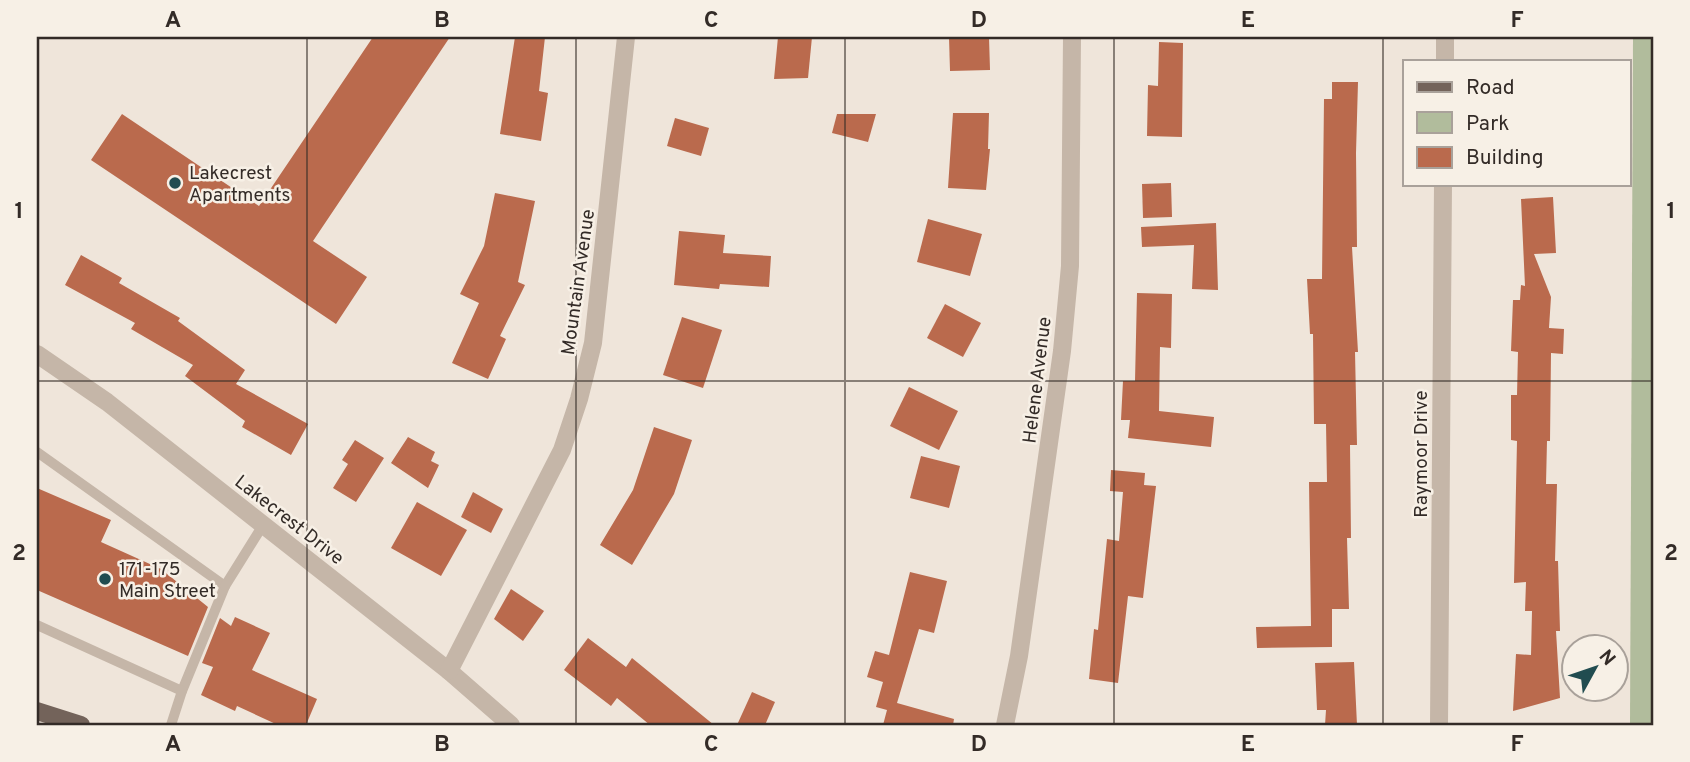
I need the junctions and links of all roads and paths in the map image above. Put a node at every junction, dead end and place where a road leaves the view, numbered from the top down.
1 (625, 37) edge
2 (1072, 37) edge
3 (1446, 37) edge
4 (1445, 60) edge
5 (1443, 186) edge
6 (38, 359) edge
7 (37, 452) edge
8 (263, 525) junction
9 (225, 586) junction
10 (37, 625) edge
11 (449, 671) junction
12 (182, 691) junction
13 (37, 711) edge
14 (81, 725) edge
15 (171, 725) edge
16 (511, 725) edge
17 (1005, 725) edge
18 (1439, 725) edge

1 - 11 street, Mountain Avenue
2 - 17 street, Helene Avenue
3 - 4 street
5 - 18 street, Raymoor Drive
6 - 8 street, Lakecrest Drive
7 - 9 lane
8 - 9 lane
8 - 11 street, Lakecrest Drive
9 - 12 lane
10 - 12 lane
11 - 16 street, Lakecrest Drive
12 - 15 lane
13 - 14 main road

